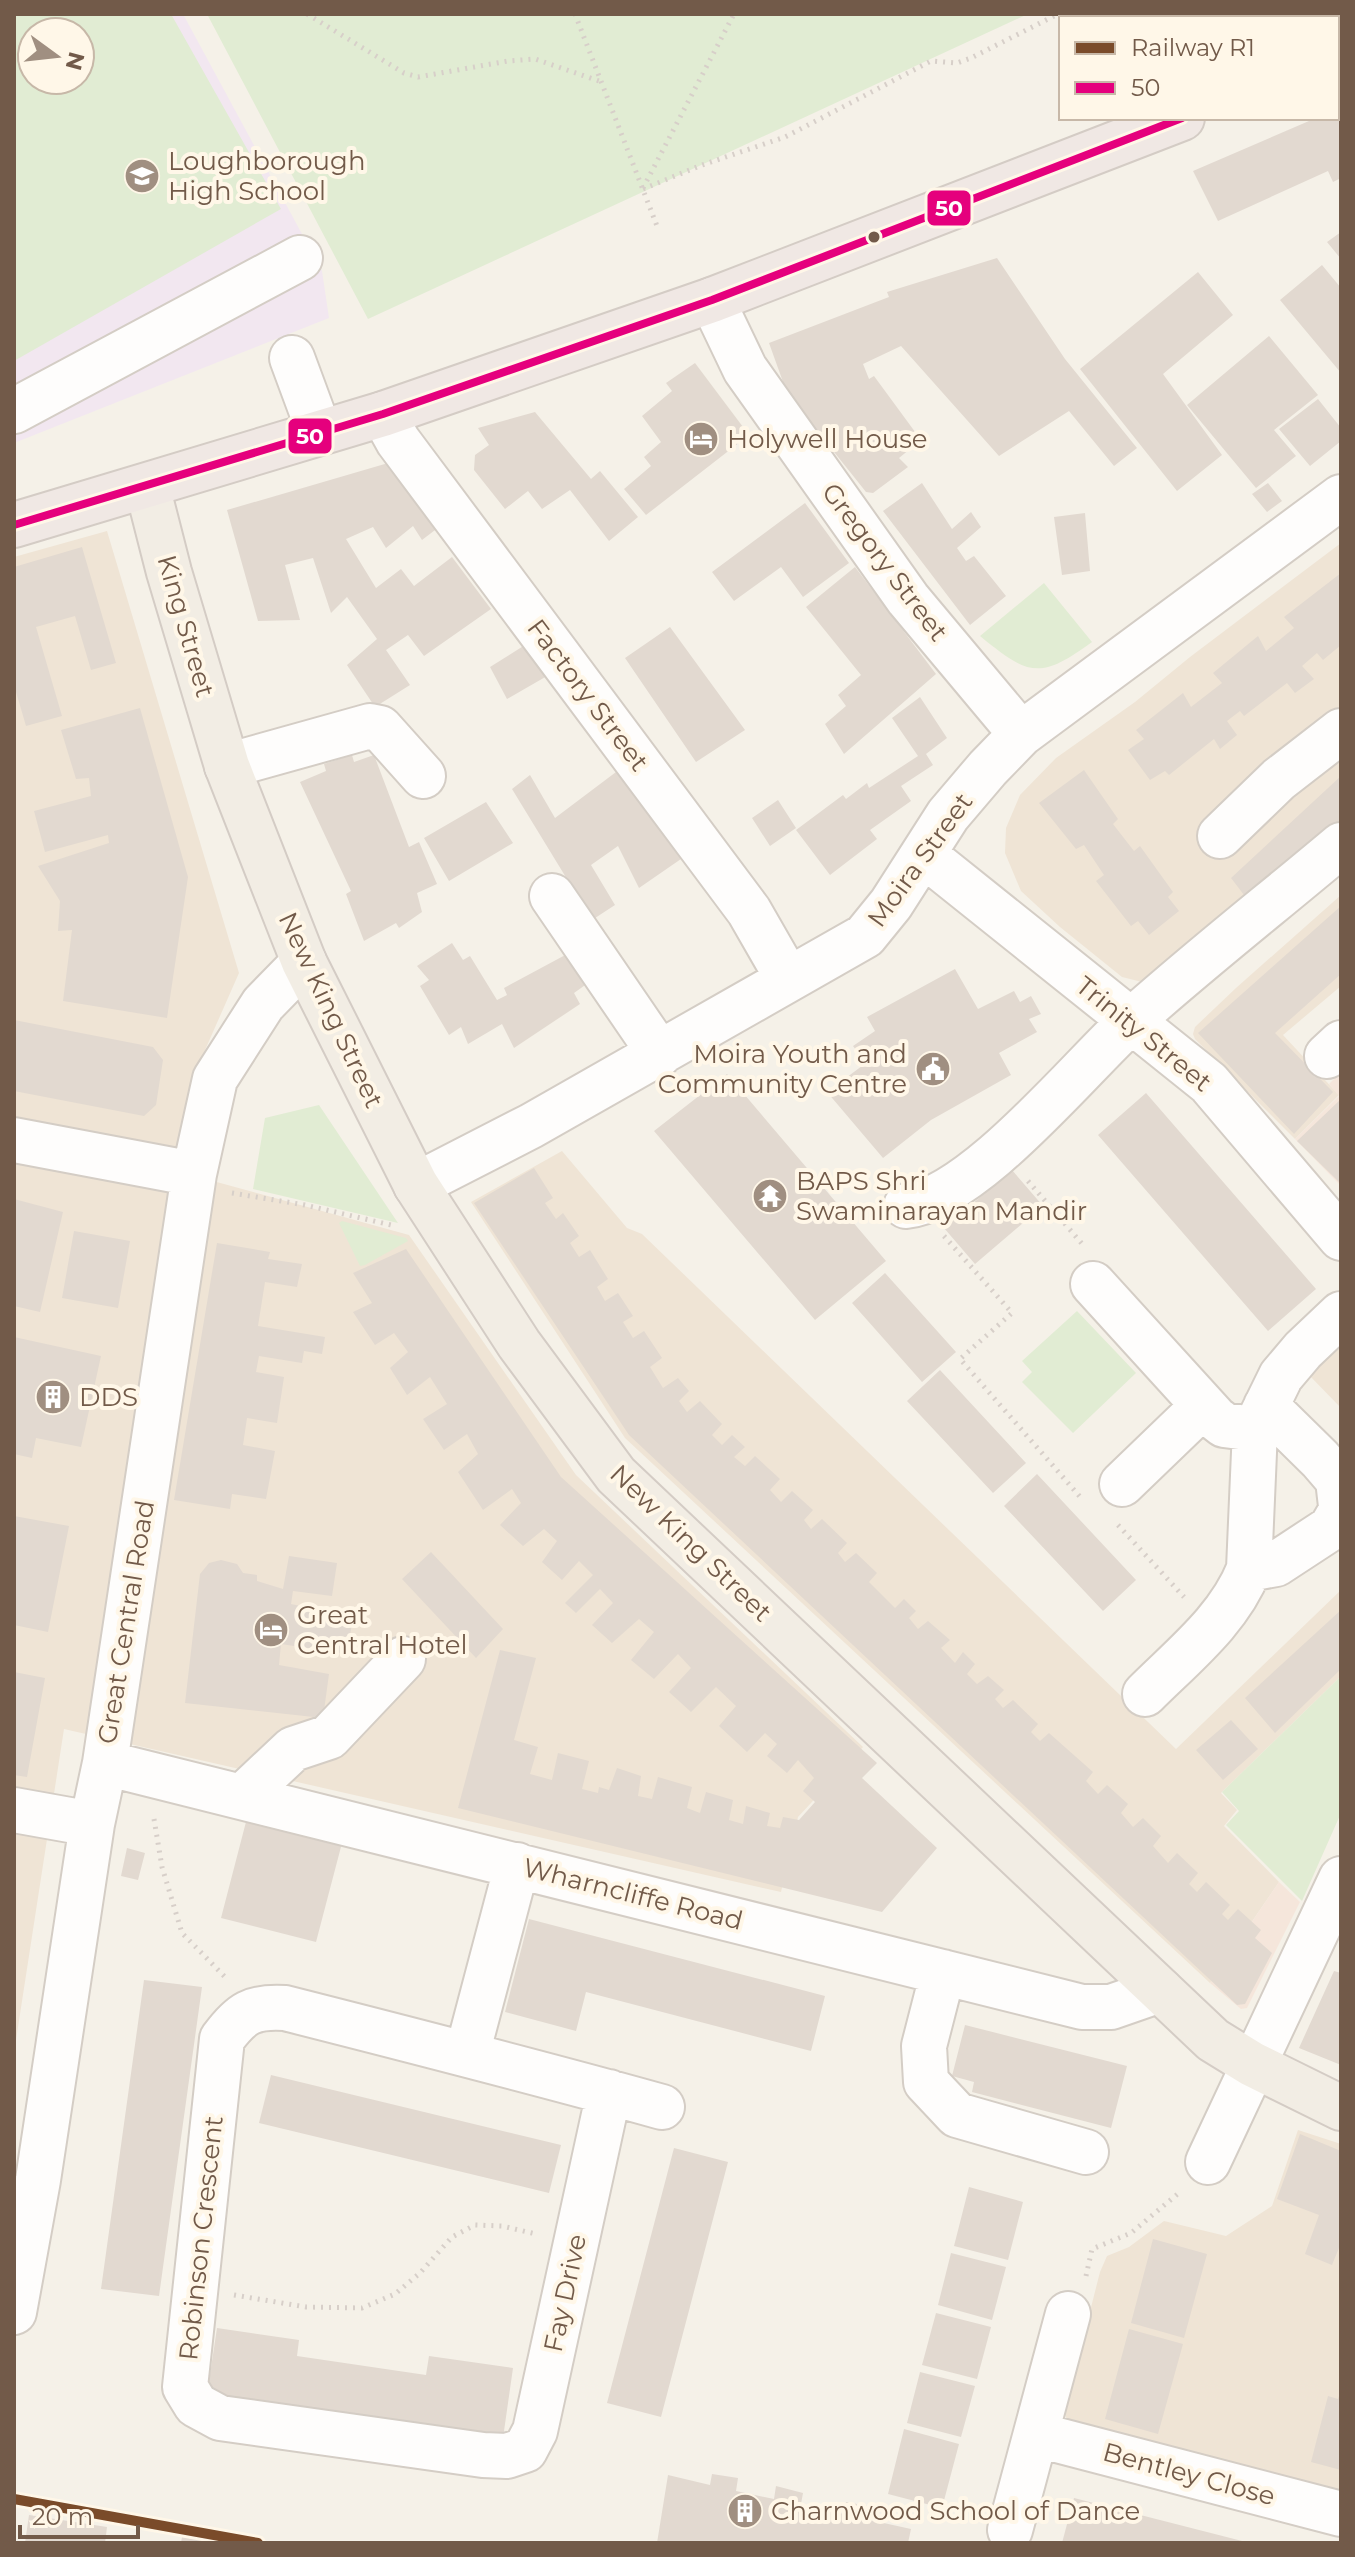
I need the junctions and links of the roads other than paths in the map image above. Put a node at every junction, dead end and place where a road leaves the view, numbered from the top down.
1 (1177, 120) edge
2 (300, 258) dead end
3 (712, 300) junction
4 (292, 358) dead end
5 (14, 411) edge
6 (383, 414) junction
7 (319, 431) junction
8 (147, 486) junction
9 (1341, 497) edge
10 (14, 525) edge
11 (1341, 731) edge
12 (1021, 734) junction
13 (227, 766) junction
14 (423, 776) dead end
15 (1220, 836) dead end
16 (1341, 845) edge
17 (923, 854) junction
18 (552, 896) dead end
19 (304, 962) junction
20 (788, 979) junction
21 (1130, 1022) junction
22 (660, 1054) junction
23 (14, 1140) edge
24 (193, 1180) junction
25 (416, 1185) junction
26 (912, 1206) road end
27 (1341, 1238) edge
28 (1093, 1284) road end
29 (1341, 1314) edge
30 (1203, 1406) junction
31 (1261, 1418) junction
32 (1107, 1503) road end
33 (1341, 1508) edge
34 (1245, 1577) junction
35 (403, 1659) dead end
36 (1145, 1694) dead end
37 (125, 1768) junction
38 (243, 1796) junction
39 (14, 1810) edge
40 (92, 1824) junction
41 (517, 1865) junction
42 (1341, 1879) edge
43 (943, 1972) junction
44 (1160, 1990) junction
45 (467, 2054) junction
46 (1252, 2064) junction
47 (609, 2092) junction
48 (662, 2107) dead end
49 (1341, 2108) edge
50 (1086, 2152) dead end
51 (1208, 2162) road end
52 (26, 2179) edge
53 (14, 2312) edge
54 (1068, 2314) road end
55 (1038, 2435) junction
56 (483, 2455) joint
57 (1341, 2514) edge
58 (1010, 2530) dead end

1 - 3 highway
2 - 5 street
3 - 6 highway
3 - 12 street, Gregory Street
4 - 7 street
6 - 7 highway
6 - 20 street, Factory Street
7 - 8 highway
8 - 10 highway
8 - 13 main road, King Street
9 - 12 street, Moira Street
11 - 15 street
12 - 17 street, Moira Street
13 - 14 street
13 - 19 main road, New King Street
16 - 21 street
17 - 20 street, Moira Street
17 - 21 street, Trinity Street
18 - 22 street
19 - 24 street, Great Central Road
19 - 25 main road, New King Street
20 - 22 street, Moira Street
21 - 26 street
21 - 27 street, Trinity Street
22 - 25 street, Moira Street
23 - 24 street
24 - 37 street, Great Central Road
25 - 44 main road, New King Street
28 - 30 street
29 - 31 street
30 - 31 street
30 - 32 street
31 - 33 street
31 - 34 street
33 - 34 street
34 - 36 street
35 - 38 street
37 - 38 street, Wharncliffe Road
37 - 40 street, Great Central Road
38 - 41 street, Wharncliffe Road
39 - 40 street
40 - 52 street, Great Central Road
41 - 43 street, Wharncliffe Road
41 - 45 street
42 - 46 street
43 - 44 street, Wharncliffe Road
43 - 50 street
44 - 46 main road, New King Street
45 - 47 street
45 - 56 street, Robinson Crescent
46 - 49 main road
46 - 51 street
47 - 48 street
47 - 56 street, Fay Drive
52 - 53 street, Great Central Road
54 - 55 street
55 - 57 street, Bentley Close
55 - 58 street

